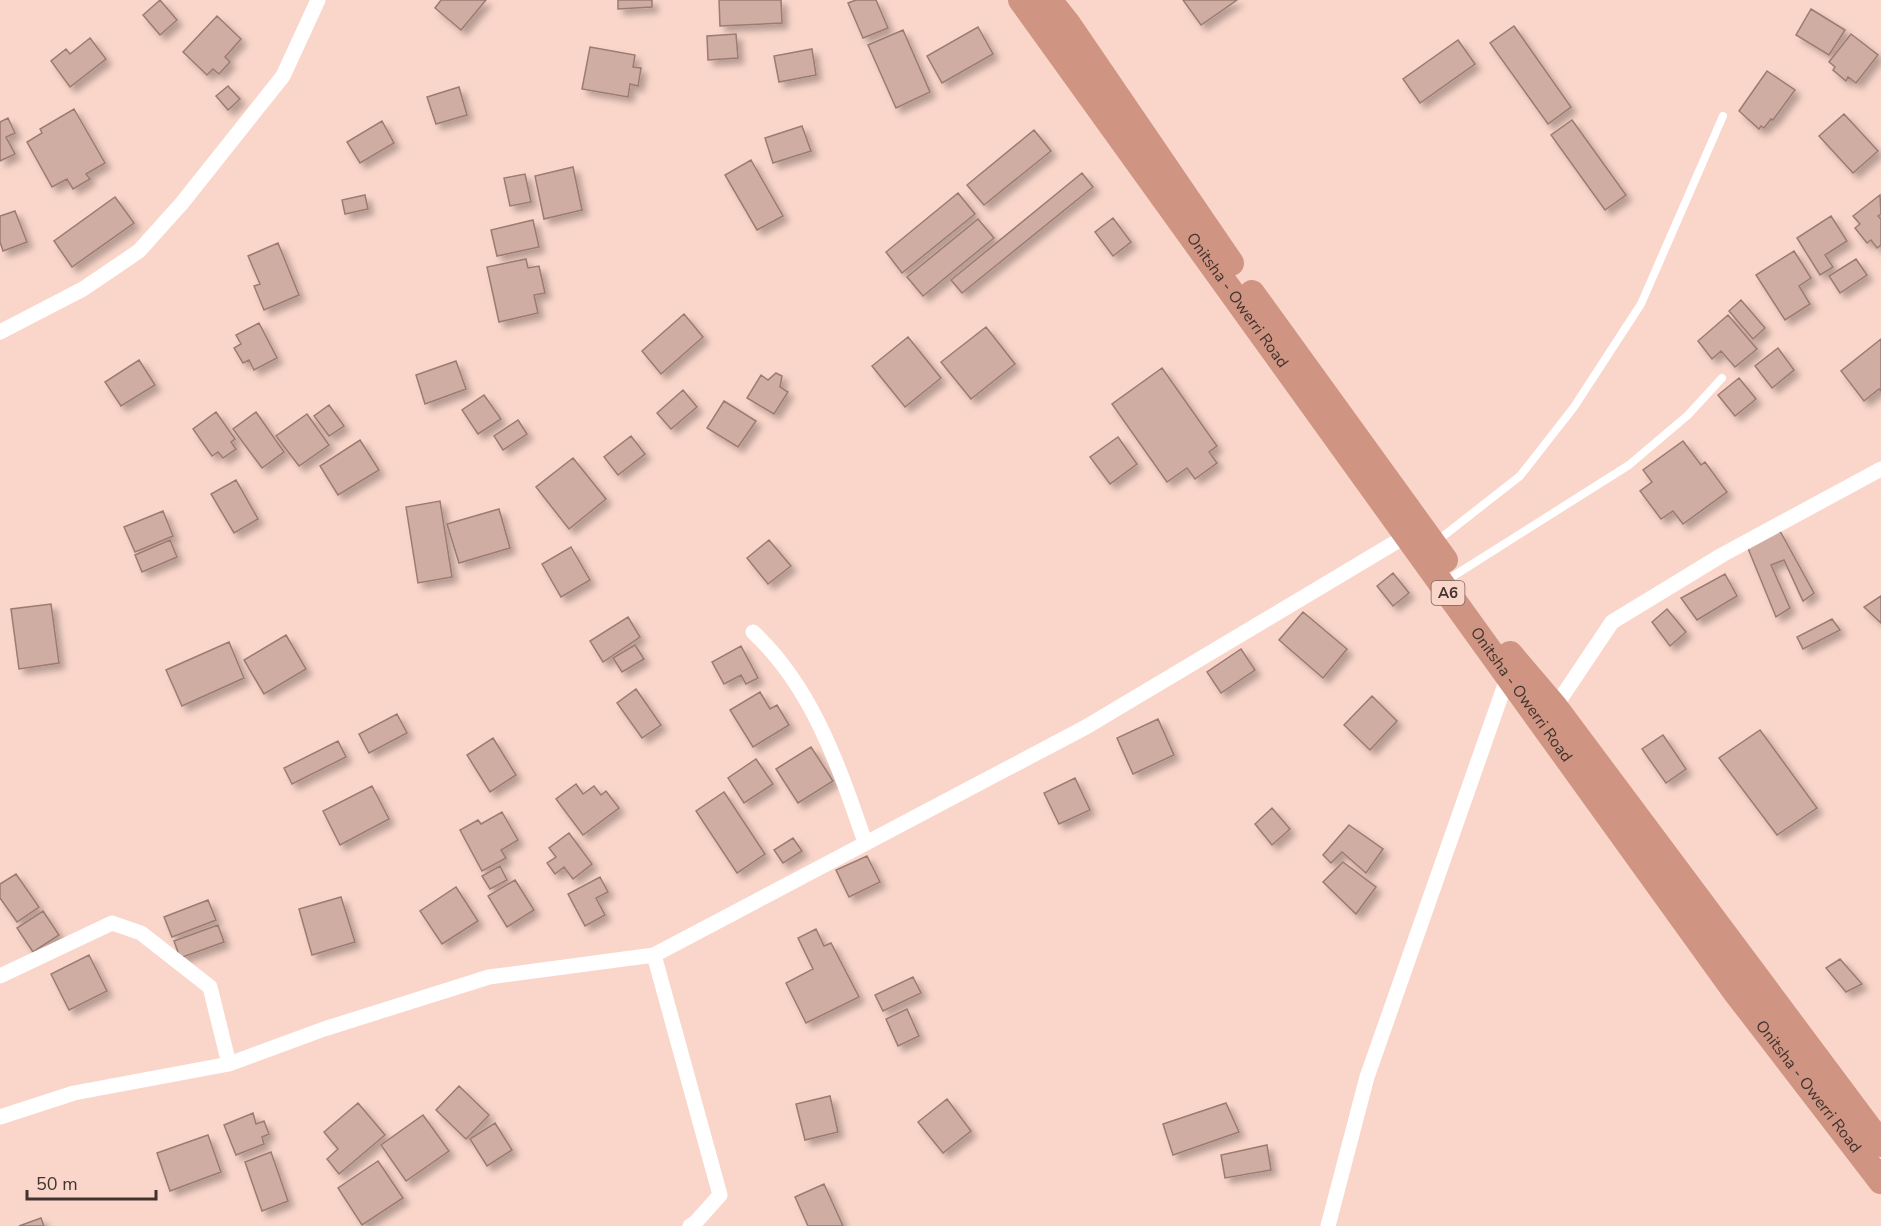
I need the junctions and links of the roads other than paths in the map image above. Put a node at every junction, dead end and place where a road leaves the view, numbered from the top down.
1 (318, 0) edge
2 (1022, 0) edge
3 (1049, 0) edge
4 (1723, 116) dead end
5 (0, 332) edge
6 (1722, 378) dead end
7 (1881, 469) edge
8 (1406, 536) junction
9 (1434, 544) junction
10 (1455, 575) junction
11 (753, 632) dead end
12 (1508, 676) junction
13 (1555, 707) junction
14 (865, 842) junction
15 (654, 955) junction
16 (0, 976) edge
17 (229, 1064) junction
18 (0, 1117) edge
19 (1881, 1144) edge
20 (1881, 1181) edge
21 (690, 1226) edge
22 (1328, 1226) edge

1 - 5 street
2 - 8 highway, Onitsha - Owerri Road / A6
3 - 9 highway, Onitsha - Owerri Road / A6
4 - 9 lane
6 - 10 lane
7 - 13 street
8 - 12 highway, Onitsha - Owerri Road / A6
8 - 14 street
9 - 10 highway, Onitsha - Owerri Road / A6
10 - 13 highway, Onitsha - Owerri Road / A6
11 - 14 street
12 - 20 highway, Onitsha - Owerri Road / A6
12 - 22 street
13 - 19 highway, Onitsha - Owerri Road / A6
14 - 15 street
15 - 17 street
15 - 21 street
16 - 17 street
17 - 18 street

